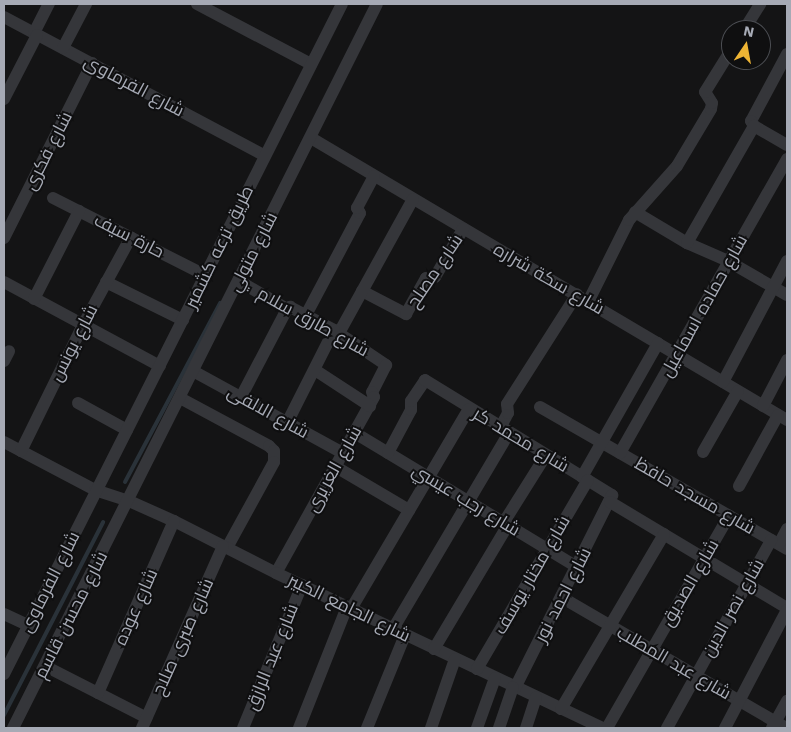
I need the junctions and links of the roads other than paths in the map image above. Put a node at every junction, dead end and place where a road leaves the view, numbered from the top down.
1 (49, 4) edge
2 (86, 4) edge
3 (197, 4) edge
4 (342, 4) edge
5 (377, 4) edge
6 (760, 4) edge
7 (4, 17) edge
8 (750, 20) edge
9 (35, 34) junction
10 (62, 48) junction
11 (787, 54) edge
12 (92, 64) junction
13 (311, 64) junction
14 (721, 66) edge
15 (4, 99) edge
16 (754, 126) junction
17 (311, 138) junction
18 (787, 145) edge
19 (264, 155) junction
20 (787, 159) edge
21 (784, 174) edge
22 (374, 176) junction
23 (53, 198) dead end
24 (413, 199) junction
25 (79, 211) junction
26 (635, 212) junction
27 (463, 229) junction
28 (131, 237) junction
29 (4, 238) edge
30 (686, 243) junction
31 (728, 261) junction
32 (787, 261) edge
33 (206, 275) junction
34 (239, 281) junction
35 (4, 282) edge
36 (106, 282) junction
37 (773, 286) junction
38 (362, 291) junction
39 (577, 294) junction
40 (787, 295) edge
41 (34, 298) junction
42 (588, 302) junction
43 (287, 309) junction
44 (306, 315) junction
45 (183, 320) junction
46 (82, 324) junction
47 (336, 332) junction
48 (658, 343) junction
49 (677, 354) junction
50 (787, 360) edge
51 (386, 365) joint
52 (160, 366) junction
53 (314, 370) junction
54 (193, 371) junction
55 (723, 382) junction
56 (738, 391) junction
57 (241, 397) junction
58 (180, 398) junction
59 (78, 402) dead end
60 (370, 406) junction
61 (763, 406) junction
62 (540, 407) dead end
63 (469, 409) junction
64 (783, 417) edge
65 (287, 423) junction
66 (127, 430) junction
67 (505, 430) junction
68 (355, 433) junction
69 (4, 442) edge
70 (602, 442) junction
71 (21, 451) junction
72 (388, 452) junction
73 (703, 452) dead end
74 (343, 453) junction
75 (620, 453) junction
76 (546, 455) junction
77 (336, 467) junction
78 (428, 477) junction
79 (585, 479) junction
80 (738, 486) dead end
81 (95, 490) junction
82 (129, 501) junction
83 (468, 501) junction
84 (610, 502) junction
85 (409, 510) junction
86 (729, 516) junction
87 (174, 521) junction
88 (506, 523) junction
89 (787, 529) edge
90 (664, 534) junction
91 (779, 544) edge
92 (225, 547) junction
93 (547, 548) junction
94 (704, 558) junction
95 (577, 567) junction
96 (276, 573) junction
97 (747, 584) junction
98 (302, 585) junction
99 (562, 597) junction
100 (349, 608) junction
101 (787, 609) edge
102 (4, 614) edge
103 (609, 625) junction
104 (28, 626) junction
105 (392, 629) junction
106 (405, 635) junction
107 (434, 649) junction
108 (652, 650) junction
109 (455, 659) junction
110 (45, 666) junction
111 (477, 669) junction
112 (4, 674) edge
113 (696, 676) junction
114 (495, 678) junction
115 (514, 687) junction
116 (98, 693) junction
117 (536, 698) junction
118 (739, 701) junction
119 (787, 701) edge
120 (561, 709) junction
121 (144, 723) edge
122 (582, 724) edge
123 (778, 726) edge
124 (13, 728) edge
125 (243, 728) edge
126 (299, 728) edge
127 (367, 728) edge
128 (431, 728) edge
129 (477, 728) edge
130 (499, 728) edge
131 (526, 728) edge
132 (605, 728) edge
133 (667, 728) edge
134 (725, 728) edge

1 - 9 street
2 - 10 street
3 - 13 street
4 - 13 street, طريق ترعه كشمير
5 - 17 street, شارع متولي
6 - 8 street
7 - 9 street, شارع الفرماوى
9 - 10 street, شارع الفرماوى
9 - 15 street
10 - 12 street, شارع الفرماوى
11 - 16 street
12 - 19 street, شارع الفرماوى
12 - 29 street, شارع فكرى
13 - 19 street, طريق ترعه كشمير
14 - 26 street
16 - 18 street
16 - 30 street
17 - 22 street, شارع سكة شراره
17 - 34 street, شارع متولي
19 - 33 street, طريق ترعه كشمير
20 - 21 street, شارع حماده اسماعيل
21 - 31 street, شارع حماده اسماعيل
22 - 24 street, شارع سكة شراره
22 - 44 street
23 - 25 street, حارة سيف
24 - 27 street, شارع سكة شراره
24 - 38 street
25 - 28 street, حارة سيف
25 - 41 street
26 - 30 street
26 - 42 street
27 - 38 street, شارع مصلح
27 - 39 street, شارع سكة شراره
28 - 33 street, حارة سيف
28 - 36 street, شارع يونس
30 - 31 street
31 - 37 street
31 - 49 street, شارع حماده اسماعيل
32 - 37 street
33 - 45 street, طريق ترعه كشمير
34 - 43 street, شارع طارق سلام
34 - 54 street, شارع متولي
35 - 41 street
36 - 45 street
36 - 46 street, شارع يونس
37 - 40 street
37 - 55 street
38 - 47 street
39 - 42 street, شارع سكة شراره
39 - 67 street
41 - 46 street
42 - 48 street, شارع سكة شراره
43 - 44 street, شارع طارق سلام
43 - 57 street
44 - 47 street, شارع طارق سلام
45 - 52 street, طريق ترعه كشمير
46 - 52 street
46 - 71 street, شارع يونس
47 - 51 street, شارع طارق سلام
47 - 53 street
48 - 49 street, شارع سكة شراره
48 - 70 street, شارع مختار يوسف
49 - 55 street, شارع سكة شراره
49 - 75 street, شارع حماده اسماعيل
50 - 61 street
51 - 60 street, شارع الغريرى
52 - 66 street, طريق ترعه كشمير
53 - 60 street
53 - 65 street
54 - 57 street, شارع الالفى
54 - 58 street, شارع متولي
55 - 56 street, شارع سكة شراره
56 - 61 street, شارع سكة شراره
56 - 73 street
57 - 65 street, شارع الالفى
58 - 82 street, شارع متولي
58 - 92 street, شارع صبرى صلاح
59 - 66 street
60 - 68 street, شارع الغريرى
61 - 64 street, شارع سكة شراره
62 - 70 street, شارع مسجد حافظ
63 - 67 street, شارع محمد كر
63 - 72 street, شارع محمد كر
63 - 78 street
64 - 80 street
65 - 74 street, شارع الالفى
66 - 81 street, طريق ترعه كشمير
67 - 76 street, شارع محمد كر
67 - 83 street
68 - 72 street, شارع رجب عيسي
68 - 74 street, شارع الغريرى
69 - 71 street, شارع الجامع الكبير
70 - 75 street, شارع مسجد حافظ
70 - 79 street, شارع مختار يوسف
71 - 81 street, شارع الجامع الكبير
72 - 78 street, شارع رجب عيسي
74 - 77 street, شارع الغريرى
75 - 86 street, شارع مسجد حافظ
76 - 79 street, شارع محمد كر
76 - 88 street
77 - 85 street
77 - 96 street, شارع الغريرى
78 - 83 street, شارع رجب عيسي
78 - 85 street
79 - 84 street, شارع محمد كر
79 - 93 street, شارع مختار يوسف
81 - 82 street, شارع الجامع الكبير
81 - 104 street, شارع الفرماوى
82 - 87 street, شارع الجامع الكبير
82 - 110 street, شارع محسن قاسم
83 - 88 street, شارع رجب عيسي
83 - 105 street
84 - 90 street
84 - 95 street, شارع احمد نور
85 - 100 street
86 - 91 street, شارع مسجد حافظ
86 - 94 street, شارع الصديق
87 - 92 street, شارع الجامع الكبير
87 - 116 street, شارع عوده
88 - 93 street, شارع رجب عيسي
88 - 107 street
89 - 91 street, شارع نصر الدين
90 - 94 street
90 - 103 street
91 - 97 street, شارع نصر الدين
92 - 96 street, شارع الجامع الكبير
92 - 121 street, شارع صبرى صلاح
93 - 95 street, شارع رجب عيسي
93 - 111 street, شارع مختار يوسف
94 - 97 street
94 - 108 street, شارع الصديق
95 - 99 street, شارع احمد نور
96 - 98 street, شارع الجامع الكبير
97 - 101 street
97 - 113 street, شارع نصر الدين
98 - 100 street, شارع الجامع الكبير
98 - 125 street, شارع عبد الرازق
99 - 103 street, شارع عبد المطلب
99 - 115 street, شارع احمد نور
100 - 105 street, شارع الجامع الكبير
100 - 126 street
101 - 118 street
102 - 104 street
103 - 108 street, شارع عبد المطلب
103 - 120 street
104 - 112 street, شارع الفرماوى
105 - 106 street, شارع الجامع الكبير
106 - 107 street, شارع الجامع الكبير
106 - 127 street
107 - 109 street, شارع الجامع الكبير
108 - 113 street, شارع عبد المطلب
108 - 132 street, شارع الصديق
109 - 111 street, شارع الجامع الكبير
109 - 128 street
110 - 116 street
110 - 124 street, شارع محسن قاسم
111 - 114 street, شارع الجامع الكبير
113 - 118 street, شارع عبد المطلب
113 - 133 street, شارع نصر الدين
114 - 115 street, شارع الجامع الكبير
114 - 129 street
115 - 117 street, شارع الجامع الكبير
115 - 130 street, شارع احمد نور
116 - 121 street
117 - 120 street, شارع الجامع الكبير
117 - 131 street
118 - 123 street, شارع عبد المطلب
118 - 134 street
119 - 123 street
120 - 122 street, شارع الجامع الكبير
122 - 132 street, شارع الجامع الكبير

